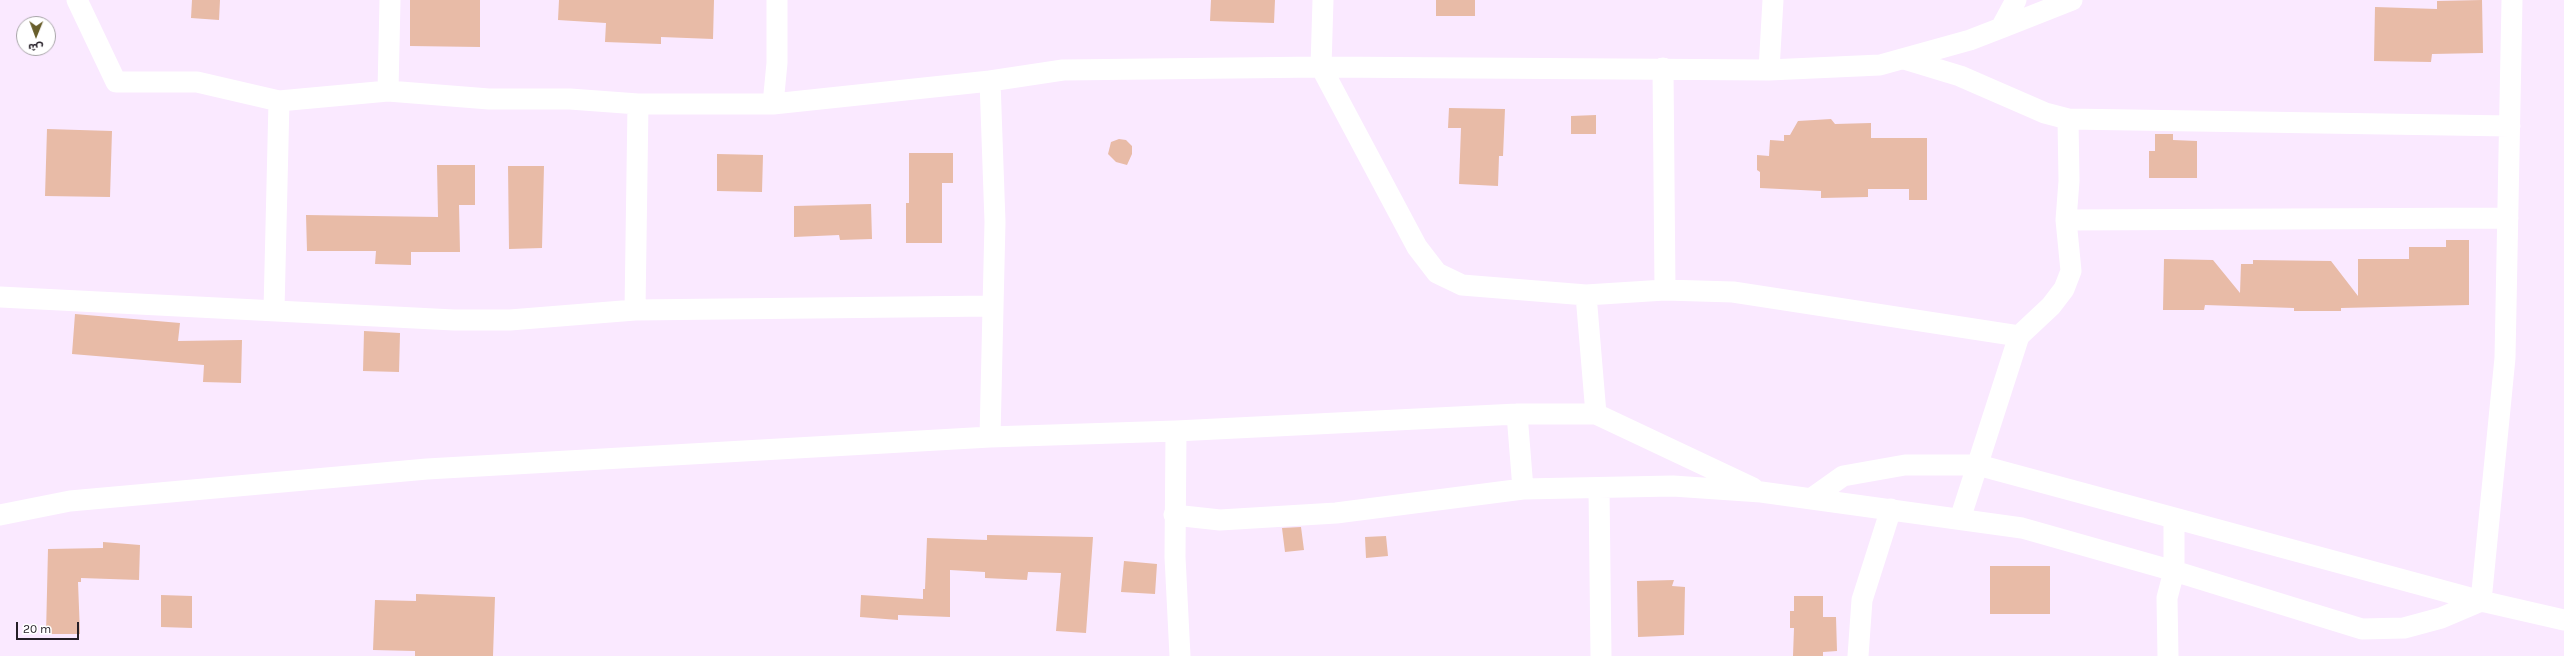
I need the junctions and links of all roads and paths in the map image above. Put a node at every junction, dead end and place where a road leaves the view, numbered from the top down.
1 (77, 0) edge
2 (390, 0) edge
3 (777, 0) edge
4 (1323, 0) edge
5 (1773, 0) edge
6 (2016, 0) edge
7 (2072, 0) edge
8 (2512, 0) edge
9 (2002, 28) junction
10 (1904, 59) junction
11 (1321, 67) junction
12 (1663, 68) junction
13 (1769, 70) junction
14 (990, 81) junction
15 (388, 91) junction
16 (279, 101) junction
17 (638, 104) junction
18 (773, 104) junction
19 (2068, 119) junction
20 (2510, 126) junction
21 (2508, 218) junction
22 (2066, 220) junction
23 (1665, 290) junction
24 (1586, 295) junction
25 (0, 297) edge
26 (993, 306) junction
27 (274, 310) junction
28 (635, 310) junction
29 (2019, 336) junction
30 (1517, 414) junction
31 (1596, 414) junction
32 (1176, 431) junction
33 (990, 437) junction
34 (1978, 465) junction
35 (1599, 488) junction
36 (1523, 489) junction
37 (1761, 492) junction
38 (1812, 498) junction
39 (1891, 509) junction
40 (0, 515) edge
41 (1174, 515) junction
42 (2174, 518) junction
43 (1960, 519) junction
44 (2174, 570) junction
45 (2481, 601) junction
46 (2564, 620) edge
47 (1180, 656) edge
48 (1601, 656) edge
49 (1858, 656) edge
50 (2168, 656) edge

1 - 16 street
2 - 15 street
3 - 18 street
4 - 11 street
5 - 13 street
6 - 9 street
7 - 9 street
8 - 20 street
9 - 10 street
10 - 13 street
10 - 19 street
11 - 12 street
11 - 14 street
11 - 24 street
12 - 13 street
12 - 23 street
14 - 18 street
14 - 26 street
15 - 16 street
15 - 17 street
16 - 27 street
17 - 18 street
17 - 28 street
19 - 20 street
19 - 22 street
20 - 21 street
21 - 22 street
21 - 45 street
22 - 29 street
23 - 24 street
23 - 29 street
24 - 31 street
25 - 27 street
26 - 28 street
26 - 33 street
27 - 28 street
29 - 34 street
30 - 31 street
30 - 32 street
30 - 36 street
31 - 37 street
32 - 33 street
32 - 41 street
33 - 40 street
34 - 38 street
34 - 42 street
34 - 43 street
35 - 36 street
35 - 37 street
35 - 48 street
36 - 41 street
37 - 38 street
38 - 39 street
39 - 43 street
39 - 49 street
41 - 47 street
42 - 44 street
42 - 45 street
43 - 44 street
44 - 45 street
44 - 50 street
45 - 46 street

